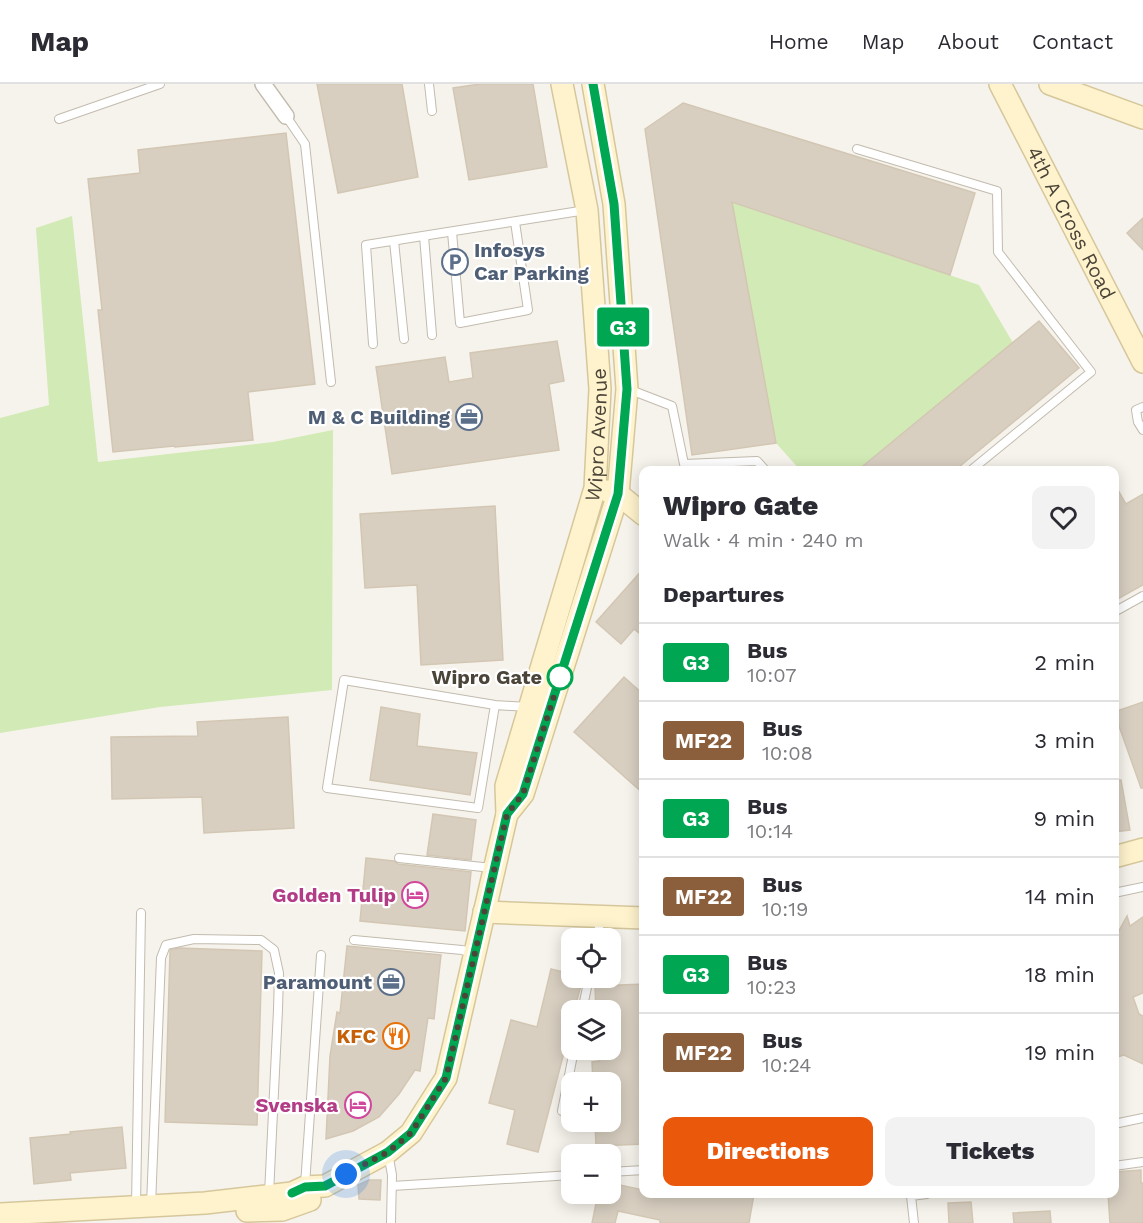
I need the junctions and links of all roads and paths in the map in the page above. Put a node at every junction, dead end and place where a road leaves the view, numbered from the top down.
1 (160, 84) edge
2 (263, 84) edge
3 (429, 84) edge
4 (562, 84) edge
5 (593, 84) edge
6 (1000, 84) edge
7 (1050, 84) edge
8 (432, 111) dead end
9 (286, 116) joint
10 (1143, 118) edge
11 (59, 119) dead end
12 (857, 149) dead end
13 (587, 210) junction
14 (515, 222) junction
15 (452, 232) junction
16 (423, 236) junction
17 (394, 242) junction
18 (432, 334) dead end
19 (404, 339) dead end
20 (373, 344) dead end
21 (1143, 362) edge
22 (331, 382) dead end
23 (627, 389) junction
24 (1143, 407) edge
25 (1143, 430) edge
26 (762, 466) edge
27 (976, 466) edge
28 (595, 488) junction
29 (618, 494) junction
30 (639, 510) edge
31 (1143, 596) edge
32 (1119, 609) edge
33 (495, 705) junction
34 (530, 708) junction
35 (507, 814) junction
36 (1143, 849) edge
37 (1119, 856) edge
38 (399, 858) dead end
39 (494, 868) junction
40 (1143, 887) edge
41 (1119, 892) edge
42 (484, 912) junction
43 (141, 913) dead end
44 (602, 916) junction
45 (639, 918) edge
46 (599, 928) edge
47 (354, 940) dead end
48 (474, 953) junction
49 (321, 955) dead end
50 (1143, 1118) edge
51 (1119, 1123) edge
52 (388, 1152) junction
53 (1143, 1162) edge
54 (1119, 1165) edge
55 (639, 1170) edge
56 (621, 1171) edge
57 (561, 1176) edge
58 (392, 1186) junction
59 (911, 1198) edge
60 (292, 1201) edge
61 (143, 1206) junction
62 (0, 1214) edge
63 (23, 1223) edge
64 (392, 1223) edge
65 (914, 1223) edge

1 - 11 lane
2 - 9 street
3 - 8 lane
4 - 13 main road, Wipro Avenue
5 - 23 main road, Wipro Avenue
6 - 21 main road, 4th A Cross Road
7 - 10 main road
9 - 22 lane
12 - 27 lane
13 - 14 lane
13 - 28 main road, Wipro Avenue
14 - 15 lane
14 - 15 lane
15 - 16 lane
16 - 17 lane
16 - 18 lane
17 - 19 lane
17 - 20 lane
23 - 26 lane
23 - 29 main road, Wipro Avenue
24 - 25 lane
28 - 29 main road
28 - 34 main road, Wipro Avenue
29 - 30 main road
29 - 35 main road, Wipro Avenue
31 - 32 lane
33 - 33 lane
33 - 34 lane
34 - 35 main road, Wipro Avenue
35 - 39 main road, Wipro Avenue
36 - 37 main road
38 - 39 lane
39 - 42 main road, Wipro Avenue
40 - 41 lane
42 - 44 main road
42 - 48 main road, Wipro Avenue
43 - 61 lane
44 - 45 main road
44 - 46 lane
47 - 48 lane
48 - 52 main road, Wipro Avenue
49 - 60 lane
50 - 51 lane
52 - 58 lane
52 - 60 main road, Wipro Avenue
53 - 54 lane
55 - 56 lane
57 - 58 lane
58 - 64 lane
59 - 65 lane
60 - 61 main road
60 - 61 lane
60 - 63 main road
61 - 62 main road

